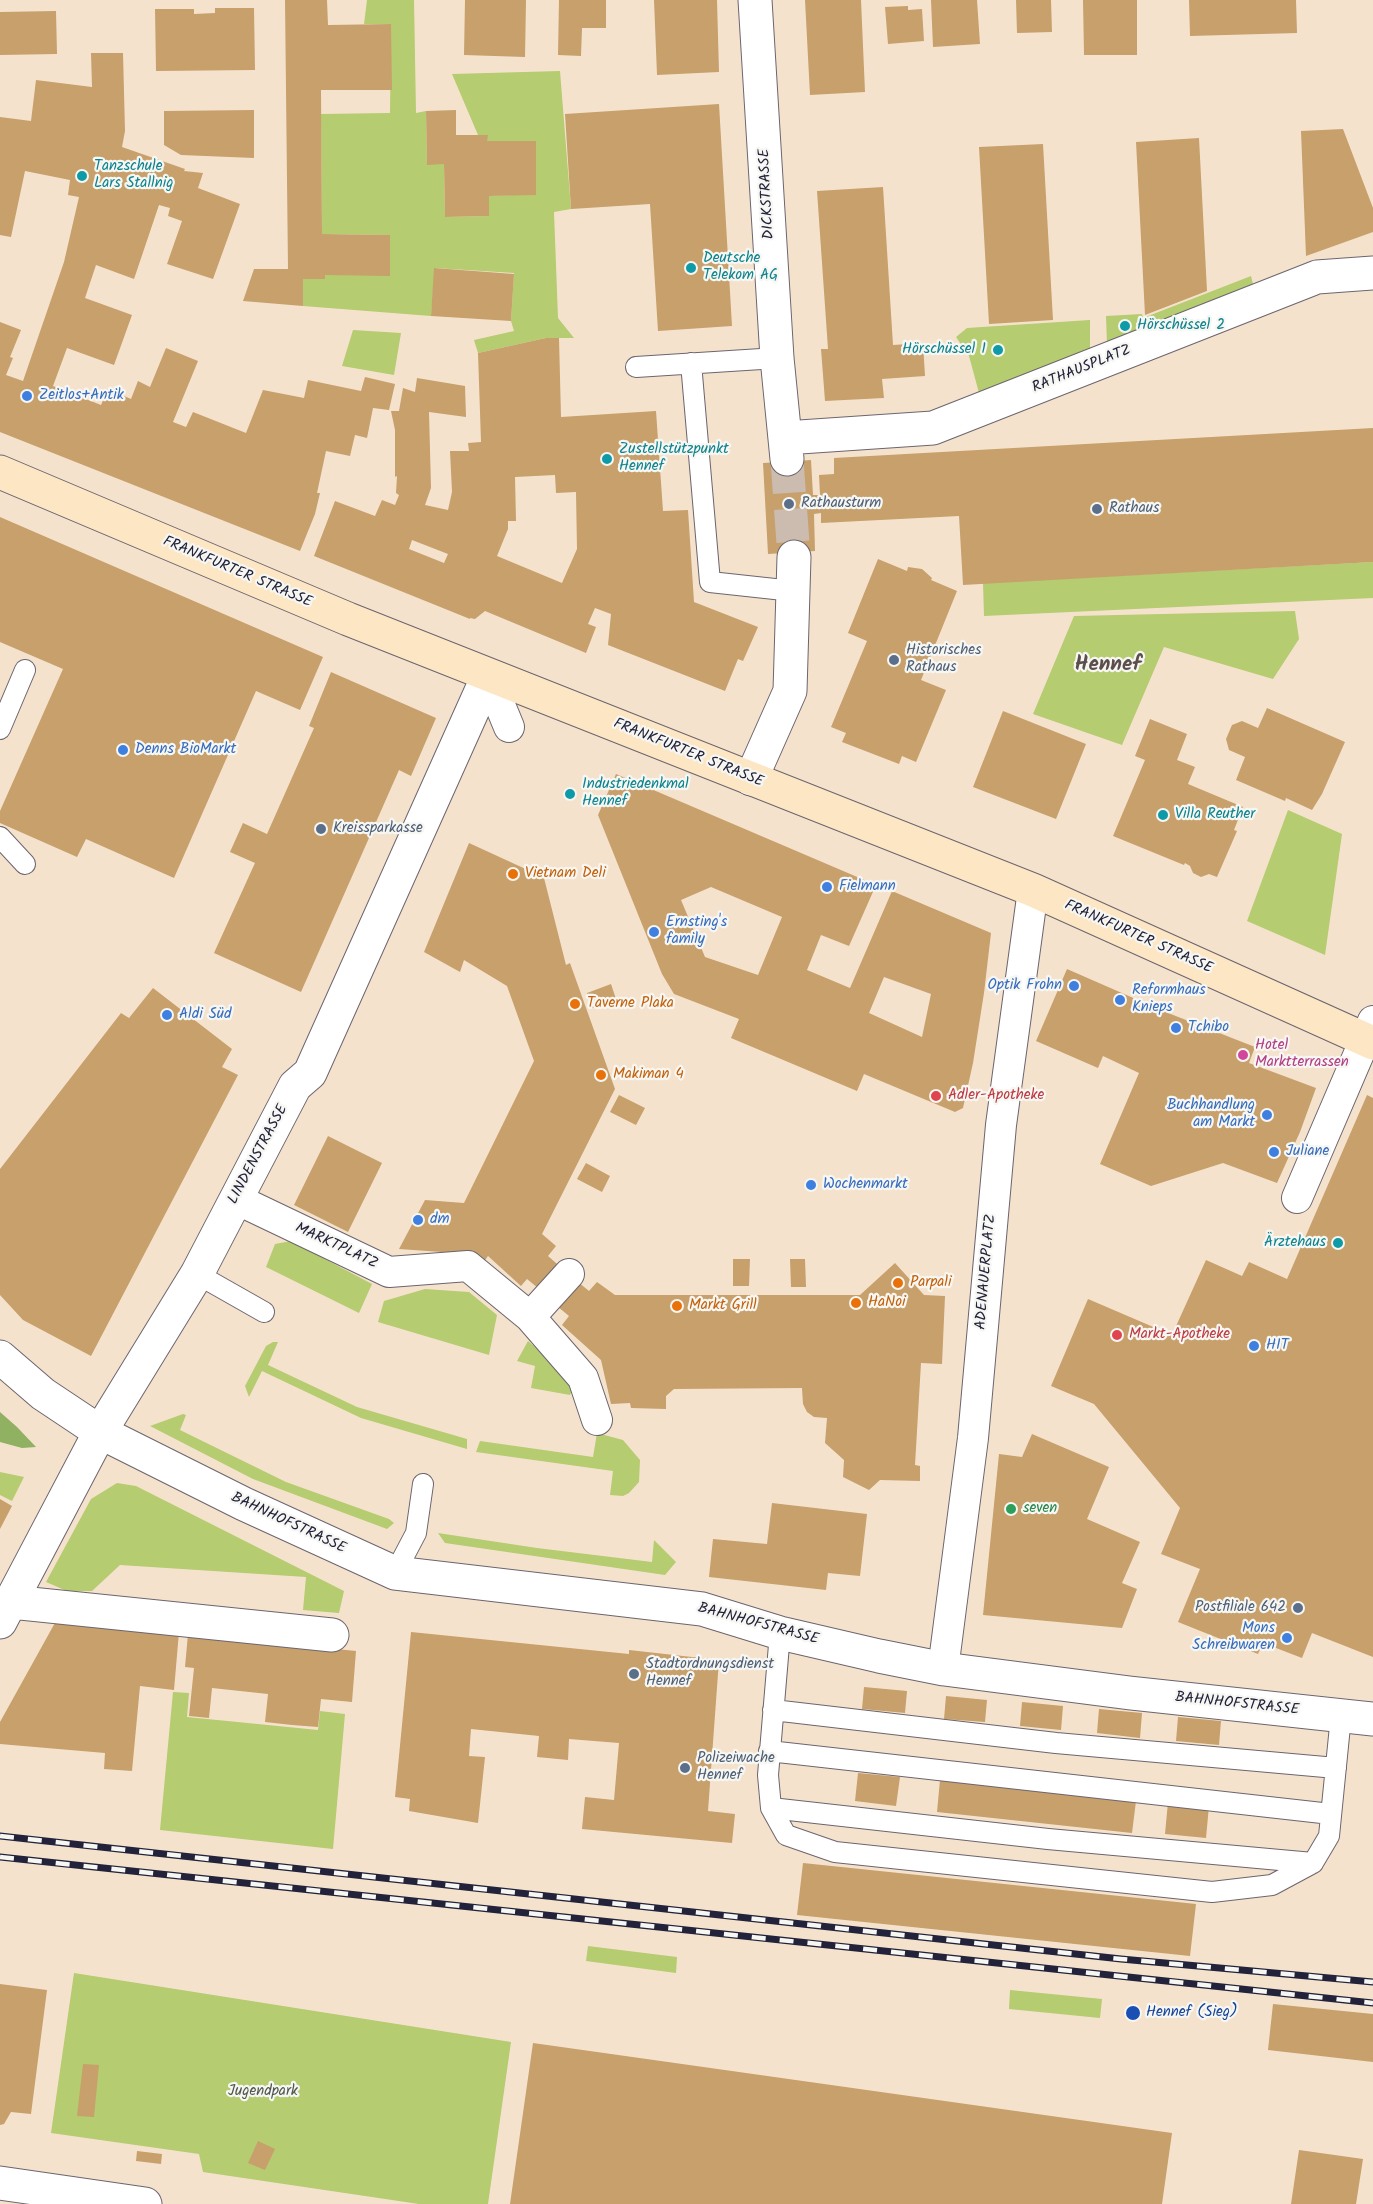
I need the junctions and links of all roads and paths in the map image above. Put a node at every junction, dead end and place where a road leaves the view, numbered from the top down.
1 (755, 0) edge
2 (1373, 273) edge
3 (777, 358) junction
4 (691, 363) junction
5 (636, 367) dead end
6 (786, 449) joint
7 (0, 472) edge
8 (794, 557) tunnel mouth
9 (794, 591) junction
10 (25, 670) dead end
11 (488, 676) junction
12 (509, 727) dead end
13 (0, 729) edge
14 (751, 779) junction
15 (0, 837) edge
16 (26, 864) dead end
17 (1033, 890) junction
18 (1370, 1035) edge
19 (1297, 1198) dead end
20 (236, 1199) junction
21 (197, 1274) junction
22 (569, 1274) dead end
23 (264, 1312) dead end
24 (530, 1317) junction
25 (0, 1357) edge
26 (597, 1420) dead end
27 (100, 1432) junction
28 (423, 1485) dead end
29 (395, 1573) junction
30 (5, 1612) edge
31 (780, 1633) junction
32 (332, 1635) dead end
33 (945, 1654) dead end
34 (773, 1710) junction
35 (1341, 1716) junction
36 (1373, 1719) edge
37 (769, 1751) junction
38 (1336, 1768) junction
39 (771, 1809) junction
40 (1331, 1814) junction
41 (1313, 1863) junction
42 (0, 2183) edge
43 (145, 2204) edge

1 - 3 street, DICKSTRASSE
2 - 6 street, RATHAUSPLATZ
3 - 4 lane
3 - 6 street, DICKSTRASSE
4 - 5 lane
4 - 9 lane
7 - 11 main road, FRANKFURTER STRASSE
8 - 9 street
9 - 14 street
10 - 13 lane
11 - 12 street
11 - 14 main road, FRANKFURTER STRASSE
11 - 20 street, LINDENSTRASSE
14 - 17 main road, FRANKFURTER STRASSE
15 - 16 lane
17 - 18 main road, FRANKFURTER STRASSE
17 - 33 street, ADENAUERPLATZ
18 - 19 street
20 - 21 street, LINDENSTRASSE
20 - 24 street, MARKTPLATZ
21 - 23 lane
21 - 27 street, LINDENSTRASSE
22 - 24 street
24 - 26 street, MARKTPLATZ
25 - 27 street, BAHNHOFSTRASSE
27 - 29 street, BAHNHOFSTRASSE
27 - 30 street, LINDENSTRASSE
28 - 29 lane
29 - 31 street, BAHNHOFSTRASSE
30 - 32 street
31 - 34 lane
31 - 35 street, BAHNHOFSTRASSE
34 - 37 lane
34 - 38 lane
35 - 36 street, BAHNHOFSTRASSE
35 - 38 lane
37 - 39 lane
37 - 40 lane
38 - 40 lane
39 - 41 lane
39 - 41 lane
40 - 41 lane
42 - 43 street

